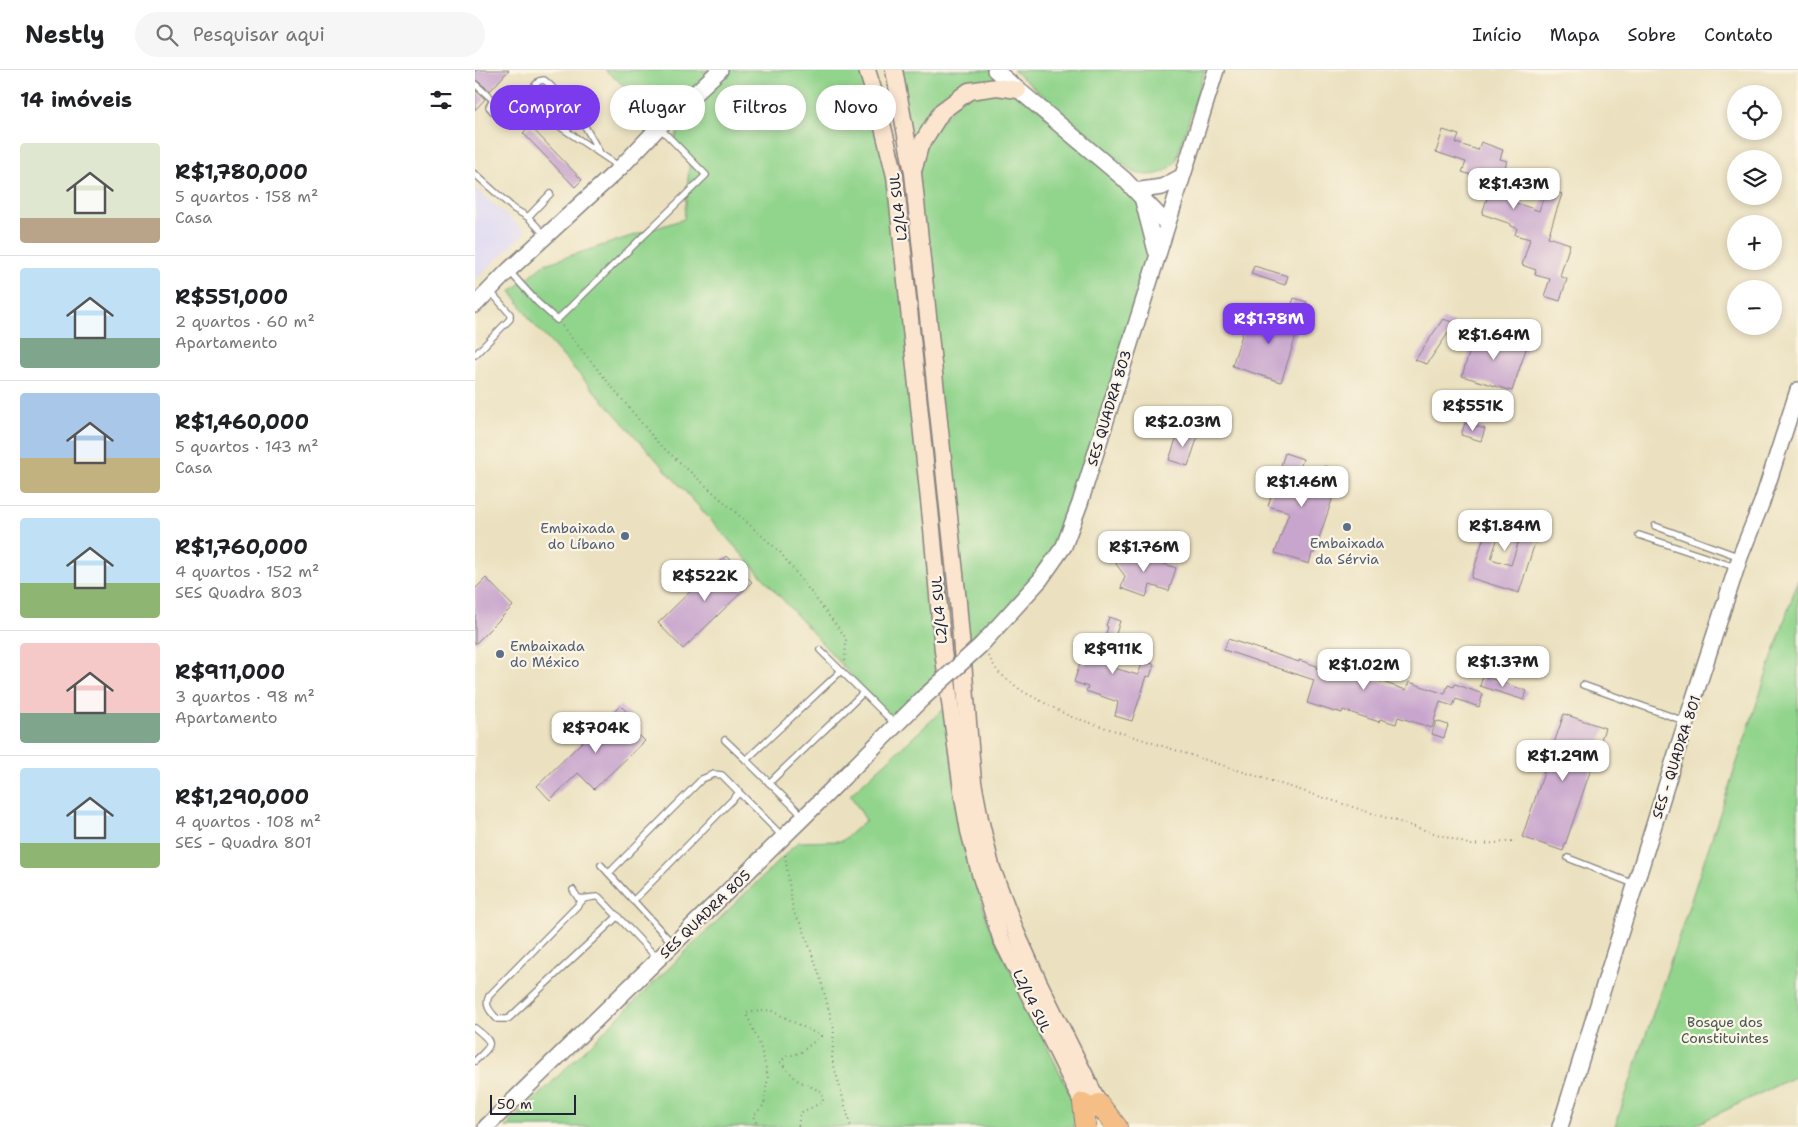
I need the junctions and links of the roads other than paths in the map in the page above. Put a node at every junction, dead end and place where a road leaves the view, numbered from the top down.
1 (720, 70) edge
2 (867, 70) edge
3 (894, 70) edge
4 (995, 70) edge
5 (1216, 70) edge
6 (475, 84) edge
7 (704, 85) edge
8 (1018, 90) junction
9 (490, 97) edge
10 (656, 130) edge
11 (662, 130) edge
12 (599, 153) junction
13 (621, 168) junction
14 (913, 173) junction
15 (475, 174) edge
16 (1181, 177) junction
17 (550, 194) dead end
18 (1142, 194) junction
19 (1171, 208) junction
20 (528, 217) junction
21 (1166, 223) junction
22 (546, 236) junction
23 (1157, 255) junction
24 (509, 270) junction
25 (490, 291) junction
26 (475, 305) edge
27 (475, 355) edge
28 (1798, 390) edge
29 (1655, 526) dead end
30 (1639, 535) dead end
31 (1738, 562) junction
32 (820, 650) dead end
33 (841, 671) junction
34 (1583, 685) dead end
35 (863, 693) junction
36 (922, 699) joint
37 (1687, 722) junction
38 (895, 725) junction
39 (725, 740) dead end
40 (746, 760) junction
41 (769, 783) junction
42 (739, 793) junction
43 (805, 817) junction
44 (783, 838) junction
45 (1567, 858) dead end
46 (601, 865) dead end
47 (609, 873) junction
48 (1636, 884) junction
49 (573, 890) dead end
50 (583, 900) junction
51 (633, 901) junction
52 (618, 916) junction
53 (673, 945) junction
54 (658, 960) junction
55 (475, 1028) edge
56 (475, 1061) edge
57 (1091, 1104) junction
58 (486, 1127) edge
59 (1086, 1127) edge
60 (1095, 1127) edge
61 (1111, 1127) edge
62 (1117, 1127) edge
63 (1560, 1127) edge

1 - 7 street
2 - 57 main road, L2/L4 SUL
3 - 14 main road, L2/L4 SUL
4 - 8 street
5 - 16 street, SES QUADRA 803
6 - 9 lane
8 - 14 main road
8 - 18 street
10 - 13 street
11 - 24 lane
12 - 12 lane
12 - 13 lane
13 - 22 street
14 - 57 main road, L2/L4 SUL
15 - 20 lane
16 - 18 street
16 - 19 street, SES QUADRA 803
17 - 20 lane
18 - 19 street
18 - 21 street
18 - 23 street
19 - 21 street, SES QUADRA 803
20 - 22 lane
21 - 23 street, SES QUADRA 803
22 - 24 street
23 - 36 street, SES QUADRA 803, bridge
24 - 25 street
25 - 26 street
25 - 27 lane
28 - 31 street, SES - QUADRA 801
29 - 31 lane
30 - 31 lane
31 - 37 street, SES - QUADRA 801
32 - 33 lane
33 - 35 lane
33 - 40 lane
34 - 37 lane
35 - 38 lane
35 - 41 lane
36 - 38 street, SES QUADRA 805
37 - 48 street, SES - QUADRA 801
38 - 43 street, SES QUADRA 805
39 - 40 lane
40 - 41 lane
41 - 43 lane
42 - 44 lane
42 - 47 lane
42 - 51 lane
43 - 44 street, SES QUADRA 805
44 - 53 street, SES QUADRA 805
45 - 48 lane
46 - 47 lane
47 - 51 lane
48 - 63 street, SES - QUADRA 801
49 - 50 lane
50 - 52 lane
50 - 52 lane
51 - 53 lane
52 - 54 lane
53 - 54 street, SES QUADRA 805
54 - 58 street, SES QUADRA 805
55 - 56 lane
57 - 59 highway
57 - 60 main road, L2/L4 SUL
57 - 61 main road, L2/L4 SUL
57 - 62 highway

